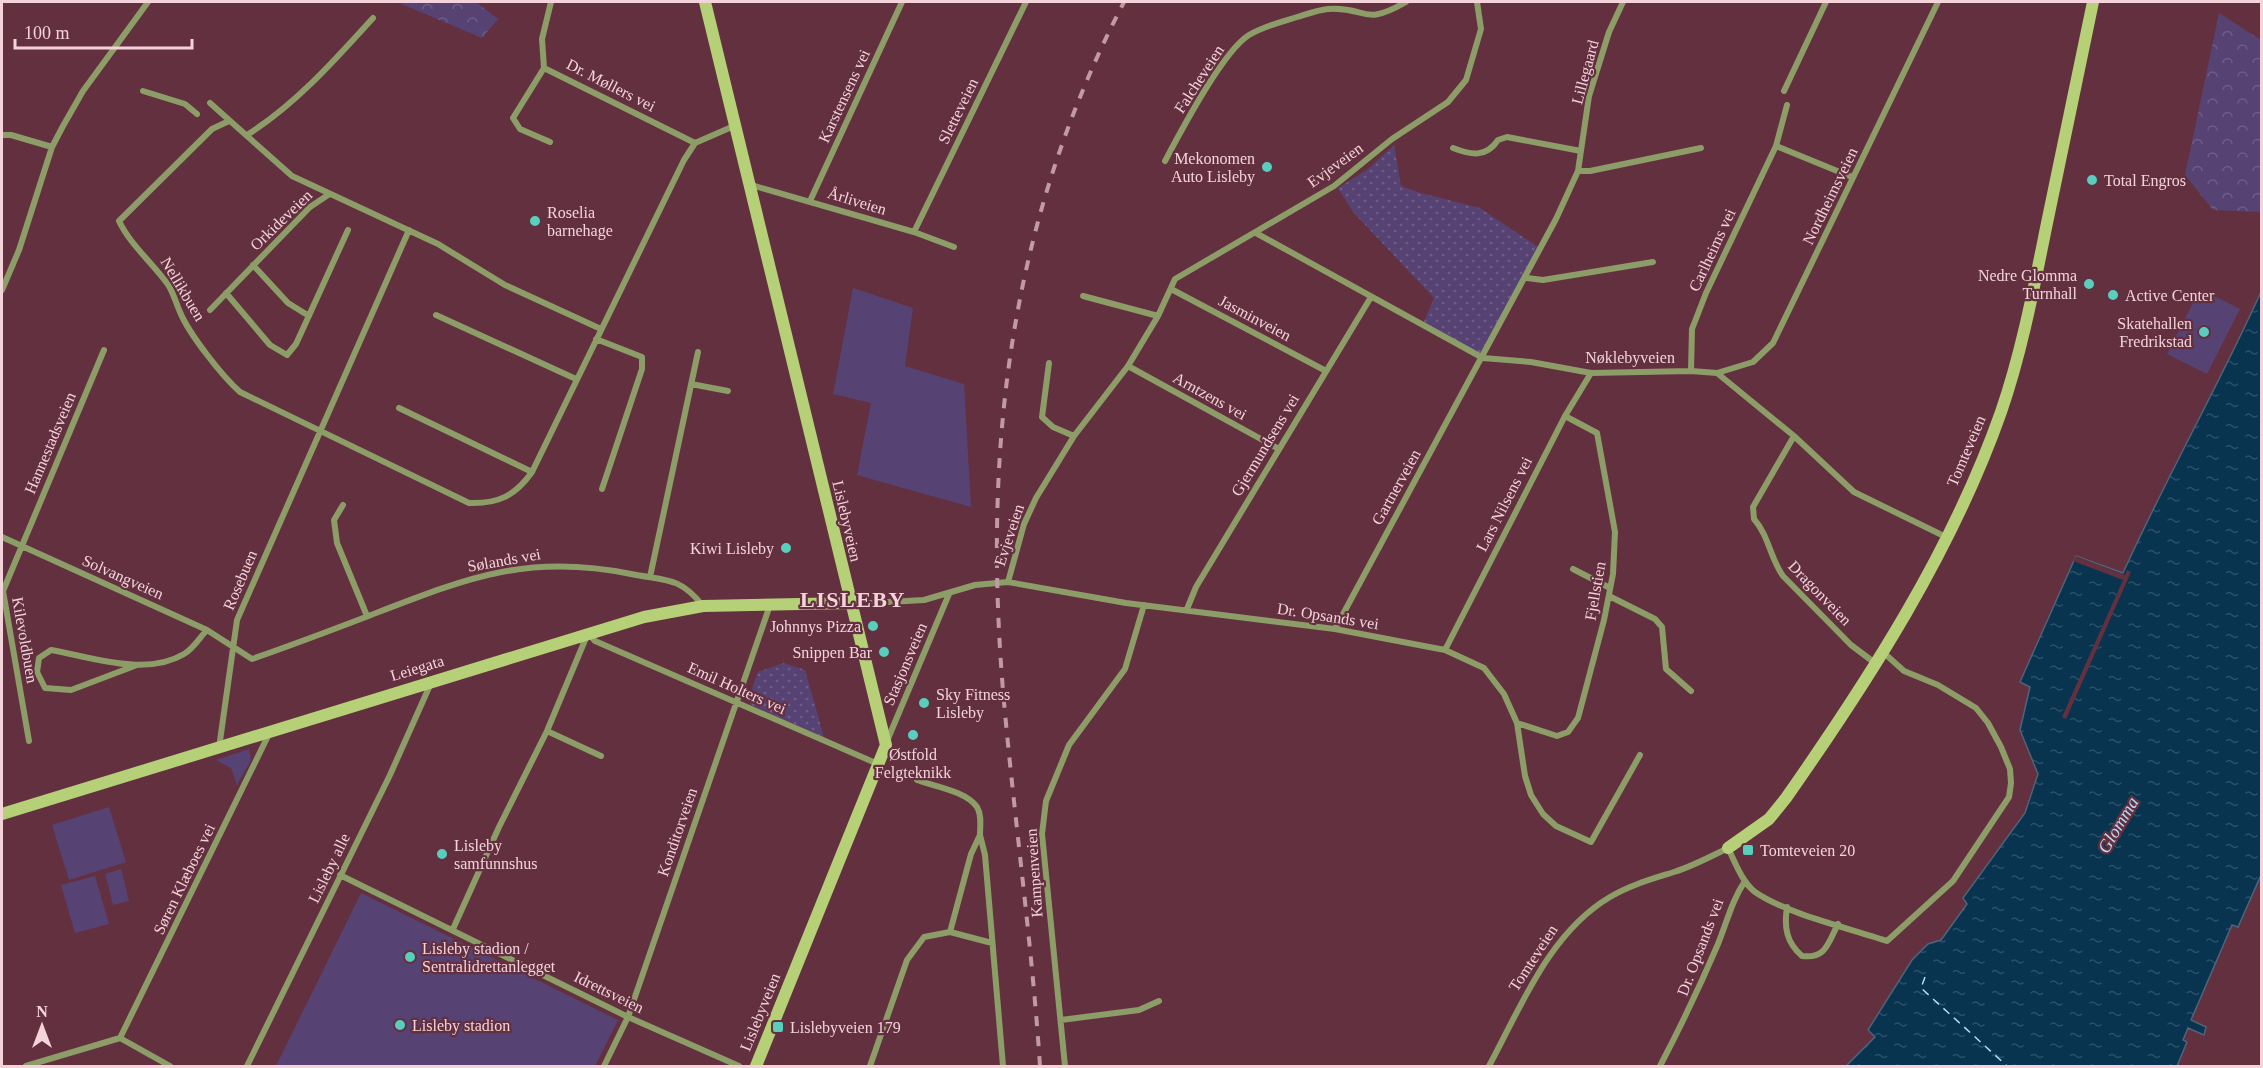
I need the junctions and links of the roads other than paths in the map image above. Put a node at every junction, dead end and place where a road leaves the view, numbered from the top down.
1 (148, 2) edge
2 (551, 2) edge
3 (705, 2) edge
4 (902, 2) edge
5 (1026, 2) edge
6 (1406, 2) edge
7 (1477, 2) edge
8 (1623, 2) edge
9 (1826, 2) edge
10 (1938, 2) edge
11 (2093, 2) edge
12 (373, 18) dead end
13 (544, 68) junction
14 (143, 91) dead end
15 (1784, 91) dead end
16 (210, 103) dead end
17 (1787, 105) dead end
18 (197, 114) dead end
19 (229, 121) junction
20 (734, 126) junction
21 (2, 135) edge
22 (247, 135) junction
23 (550, 142) dead end
24 (695, 143) junction
25 (1776, 146) junction
26 (52, 147) junction
27 (1453, 148) dead end
28 (1701, 148) dead end
29 (1581, 151) junction
30 (1165, 160) dead end
31 (1578, 171) junction
32 (1852, 177) junction
33 (751, 185) junction
34 (328, 195) junction
35 (810, 201) junction
36 (348, 230) dead end
37 (409, 230) junction
38 (914, 232) junction
39 (1256, 233) junction
40 (954, 247) dead end
41 (1653, 262) dead end
42 (253, 266) junction
43 (1527, 278) junction
44 (1171, 289) junction
45 (2, 290) edge
46 (226, 293) junction
47 (1083, 296) dead end
48 (1371, 297) junction
49 (210, 310) dead end
50 (436, 315) dead end
51 (309, 316) junction
52 (1158, 316) junction
53 (601, 329) junction
54 (596, 339) junction
55 (104, 350) dead end
56 (698, 352) dead end
57 (1483, 358) junction
58 (1049, 363) dead end
59 (1128, 366) junction
60 (1326, 371) junction
61 (1691, 371) junction
62 (1591, 373) junction
63 (1717, 373) junction
64 (576, 379) junction
65 (691, 384) junction
66 (728, 391) dead end
67 (399, 408) dead end
68 (1565, 417) junction
69 (319, 431) junction
70 (1074, 436) junction
71 (1794, 436) junction
72 (1279, 449) junction
73 (532, 472) junction
74 (602, 489) dead end
75 (343, 506) dead end
76 (2, 537) edge
77 (1946, 537) junction
78 (22, 546) junction
79 (1573, 569) dead end
80 (650, 577) junction
81 (1008, 582) junction
82 (1610, 588) junction
83 (949, 594) junction
84 (1609, 596) junction
85 (852, 603) junction
86 (770, 604) junction
87 (1144, 605) junction
88 (703, 606) junction
89 (1187, 609) junction
90 (367, 616) junction
91 (1335, 629) junction
92 (207, 630) junction
93 (588, 633) junction
94 (232, 646) junction
95 (1445, 650) junction
96 (1884, 653) junction
97 (1876, 664) junction
98 (137, 665) junction
99 (433, 680) junction
100 (1691, 691) dead end
101 (735, 702) junction
102 (1517, 723) junction
103 (271, 731) junction
104 (547, 731) junction
105 (29, 741) dead end
106 (886, 744) junction
107 (219, 748) junction
108 (1640, 755) dead end
109 (601, 756) dead end
110 (879, 764) junction
111 (916, 780) dead end
112 (2, 814) edge
113 (980, 835) junction
114 (1728, 848) junction
115 (340, 875) junction
116 (1745, 881) junction
117 (1787, 907) junction
118 (1838, 924) junction
119 (453, 929) junction
120 (950, 932) junction
121 (992, 942) junction
122 (1159, 1001) dead end
123 (628, 1017) junction
124 (1061, 1020) junction
125 (120, 1038) junction
126 (26, 1066) edge
127 (166, 1066) edge
128 (247, 1066) edge
129 (604, 1066) edge
130 (739, 1066) edge
131 (756, 1066) edge
132 (870, 1066) edge
133 (1003, 1066) edge
134 (1065, 1066) edge
135 (1489, 1066) edge
136 (1660, 1066) edge

1 - 26 street
2 - 13 street
3 - 20 street, Lislebyveien
4 - 35 street, Karstensens vei
5 - 38 street, Sletteveien
6 - 30 street, Falcheveien
7 - 39 street, Evjeveien
8 - 29 street, Lillegaard
9 - 15 street
10 - 32 street, Nordheimsveien
11 - 77 street, Tomteveien
12 - 22 street
13 - 23 street, Dr. Møllers vei
13 - 24 street, Dr. Møllers vei
14 - 18 street
16 - 19 street
17 - 25 street, Carlheims vei
19 - 22 street
19 - 69 street, Nellikbuen
20 - 24 street
20 - 33 street, Lislebyveien
21 - 26 street
22 - 34 street
24 - 53 street
25 - 32 street
25 - 61 street, Carlheims vei
26 - 45 street
27 - 29 street
28 - 31 street
29 - 31 street, Lillegaard
31 - 43 street, Lillegaard
32 - 63 street, Nordheimsveien
33 - 35 street, Årliveien
33 - 85 street, Lislebyveien
34 - 37 street
34 - 42 street, Orkideveien
35 - 38 street, Årliveien
36 - 51 street
37 - 53 street
37 - 69 street, Rosebuen
38 - 40 street, Årliveien
39 - 44 street, Evjeveien
39 - 48 street, Nøklebyveien
41 - 43 street
42 - 46 street, Orkideveien
42 - 51 street, Orkideveien
43 - 57 street, Lillegaard
44 - 52 street, Evjeveien
44 - 60 street, Jasminveien
46 - 49 street, Orkideveien
46 - 51 street
47 - 52 street
48 - 57 street, Nøklebyveien
48 - 60 street, Gjermundsens vei
50 - 64 street
52 - 59 street, Evjeveien
53 - 54 street
54 - 64 street
54 - 74 street
55 - 78 street, Hannestadsveien
56 - 65 street
57 - 62 street, Nøklebyveien
57 - 91 street, Gartnerveien
58 - 70 street
59 - 70 street, Evjeveien
59 - 72 street, Arntzens vei
60 - 72 street, Gjermundsens vei
61 - 62 street, Nøklebyveien
61 - 63 street, Nøklebyveien
62 - 68 street, Lars Nilsens vei
63 - 71 street
64 - 73 street
65 - 66 street
65 - 80 street
67 - 73 street
68 - 82 street, Fjellstien
68 - 95 street, Lars Nilsens vei
69 - 73 street
69 - 94 street, Rosebuen
70 - 81 street, Evjeveien
71 - 77 street
71 - 97 street, Dragonveien
72 - 89 street, Gjermundsens vei
75 - 90 street
76 - 78 street, Solvangveien
77 - 96 street, Tomteveien
78 - 92 street, Solvangveien
78 - 105 street, Kilevoldbuen
79 - 82 street
80 - 88 street, Sølands vei
80 - 90 street, Sølands vei
81 - 83 street, Dr. Opsands vei
81 - 87 street, Dr. Opsands vei
82 - 84 street, Fjellstien
83 - 85 street, Dr. Opsands vei
83 - 106 street, Stasjonsveien
84 - 100 street
84 - 102 street, Fjellstien
85 - 86 street, Leiegata
85 - 106 street, Lislebyveien
86 - 88 street, Leiegata
86 - 101 street, Konditorveien
87 - 89 street, Dr. Opsands vei
87 - 124 street, Kampenveien
88 - 93 street, Leiegata
89 - 91 street, Dr. Opsands vei
90 - 94 street, Sølands vei
91 - 95 street, Dr. Opsands vei
92 - 94 street, Solvangveien
92 - 98 street, Kilevoldbuen
93 - 99 street, Leiegata
93 - 101 street, Emil Holters vei
93 - 104 street
94 - 107 street, Rosebuen
95 - 102 street, Dr. Opsands vei
96 - 97 street, Tomteveien
96 - 118 street
97 - 114 street, Tomteveien
98 - 98 street, Kilevoldbuen
99 - 103 street, Leiegata
99 - 115 street, Lisleby alle
101 - 110 street, Emil Holters vei
101 - 123 street, Konditorveien
102 - 108 street, Dr. Opsands vei
103 - 107 street, Leiegata
103 - 125 street, Søren Klæboes vei
104 - 109 street
104 - 119 street
106 - 110 street, Lislebyveien
107 - 112 street, Leiegata
110 - 131 street, Lislebyveien
111 - 113 street
113 - 120 street
113 - 121 street
114 - 116 street
114 - 135 street, Tomteveien
115 - 119 street, Idrettsveien
115 - 128 street, Lisleby alle
116 - 117 street
116 - 136 street, Dr. Opsands vei
117 - 118 street
117 - 118 street
119 - 123 street, Idrettsveien
120 - 121 street
120 - 132 street
121 - 133 street
122 - 124 street
123 - 129 street, Konditorveien
123 - 130 street, Idrettsveien
124 - 134 street, Kampenveien
125 - 126 street
125 - 127 street

